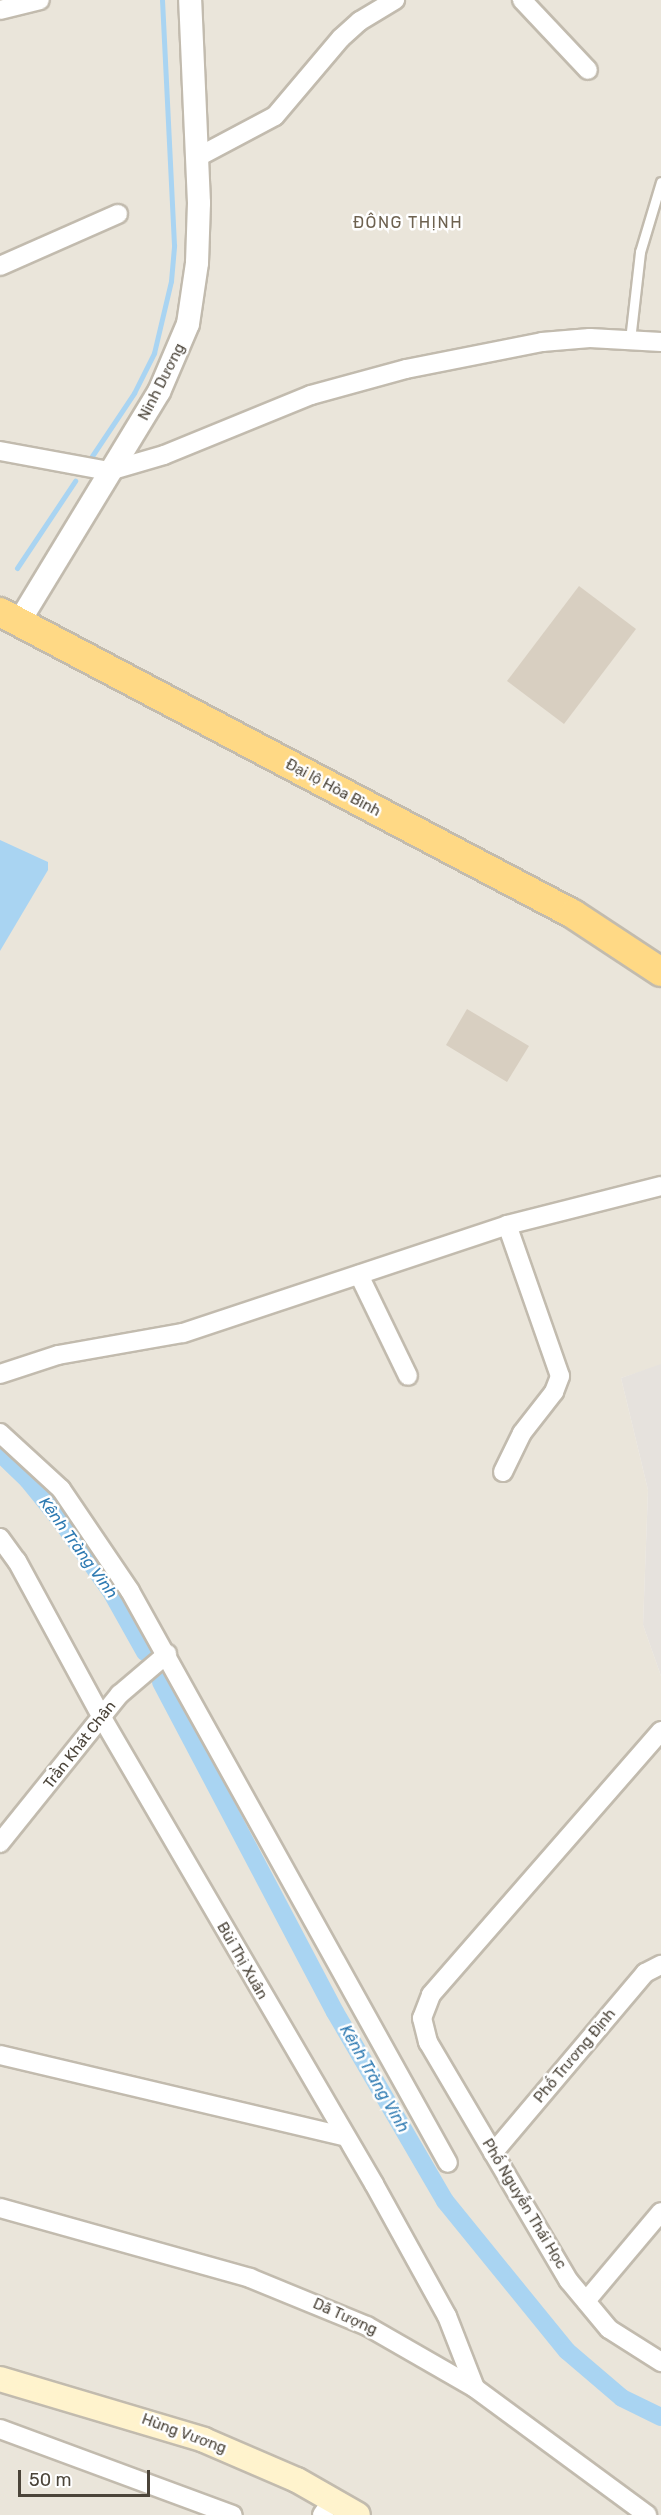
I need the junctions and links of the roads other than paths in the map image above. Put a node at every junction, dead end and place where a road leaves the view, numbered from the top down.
1 (190, 0) edge
2 (395, 0) edge
3 (522, 0) edge
4 (28, 1) edge
5 (0, 10) edge
6 (588, 70) dead end
7 (196, 158) junction
8 (661, 182) edge
9 (118, 214) dead end
10 (0, 266) edge
11 (630, 340) junction
12 (661, 342) edge
13 (0, 451) edge
14 (109, 471) junction
15 (9, 617) edge
16 (661, 972) edge
17 (661, 1186) edge
18 (507, 1225) junction
19 (359, 1275) junction
20 (0, 1374) edge
21 (408, 1376) dead end
22 (0, 1433) edge
23 (503, 1472) dead end
24 (0, 1538) edge
25 (167, 1654) junction
26 (101, 1716) junction
27 (661, 1731) edge
28 (2, 1837) edge
29 (661, 1965) edge
30 (0, 2055) edge
31 (343, 2136) junction
32 (493, 2153) junction
33 (448, 2163) dead end
34 (0, 2208) edge
35 (661, 2212) edge
36 (586, 2301) junction
37 (661, 2361) edge
38 (0, 2379) edge
39 (475, 2388) junction
40 (0, 2429) edge
41 (327, 2507) edge
42 (233, 2515) edge
43 (358, 2515) edge
44 (646, 2515) edge

1 - 7 street, Ninh Dương
2 - 7 street
3 - 6 street
4 - 5 street
7 - 14 street, Ninh Dương
8 - 11 lane
9 - 10 street
11 - 12 street
11 - 14 street
13 - 14 street
14 - 15 street, Ninh Dương
15 - 16 highway, Đại lộ Hòa Bình
17 - 18 street
18 - 19 street
18 - 23 street
19 - 20 street
19 - 21 street
22 - 25 street
24 - 26 street, Bùi Thị Xuân
25 - 26 street, Trần Khát Chân
25 - 33 street
26 - 28 street, Trần Khát Chân
26 - 31 street, Bùi Thị Xuân
27 - 32 street, Phố Nguyễn Thái Học
29 - 32 street, Phố Trương Định
30 - 31 street
31 - 39 street, Bùi Thị Xuân
32 - 36 street, Phố Nguyễn Thái Học
34 - 39 street, Dã Tượng
35 - 36 street
36 - 37 street, Phố Nguyễn Thái Học
38 - 41 main road, Hùng Vương
39 - 44 street, Dã Tượng
40 - 42 street
41 - 43 main road, Hùng Vương

